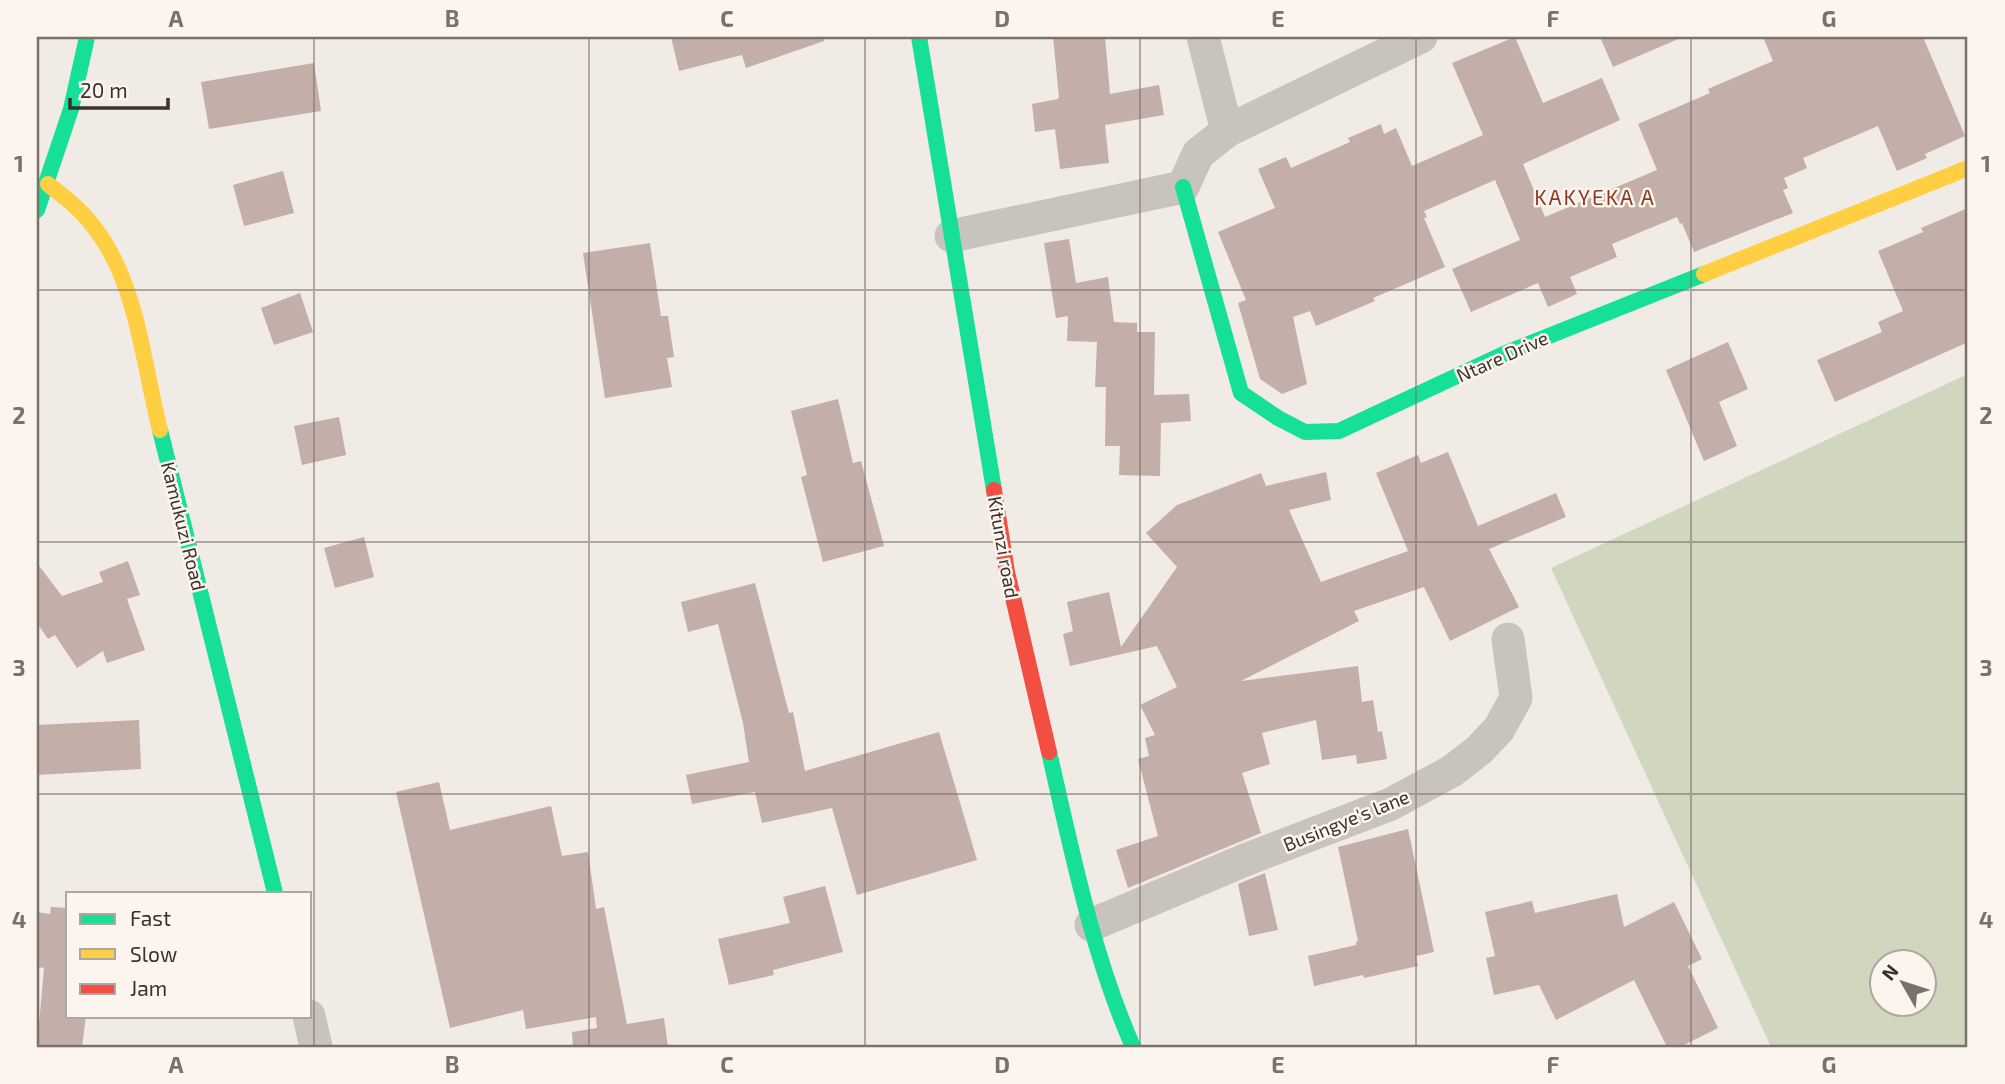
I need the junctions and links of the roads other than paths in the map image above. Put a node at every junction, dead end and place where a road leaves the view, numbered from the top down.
1 (87, 37) edge
2 (919, 37) edge
3 (1203, 37) edge
4 (1421, 37) edge
5 (1227, 131) junction
6 (1968, 168) edge
7 (48, 184) junction
8 (1183, 187) junction
9 (37, 210) edge
10 (951, 236) junction
11 (1508, 639) dead end
12 (275, 892) edge
13 (1091, 925) junction
14 (309, 1018) edge
15 (316, 1047) edge
16 (1133, 1047) edge

1 - 7 street
2 - 10 street, Kitunzi road
3 - 5 street
4 - 5 street
5 - 8 street
6 - 8 street, Ntare Drive
7 - 9 street
7 - 12 street, Kamukuzi Road
8 - 10 street
10 - 13 street, Kitunzi road
11 - 13 street, Busingye's lane
13 - 16 street, Kitunzi road
14 - 15 street

